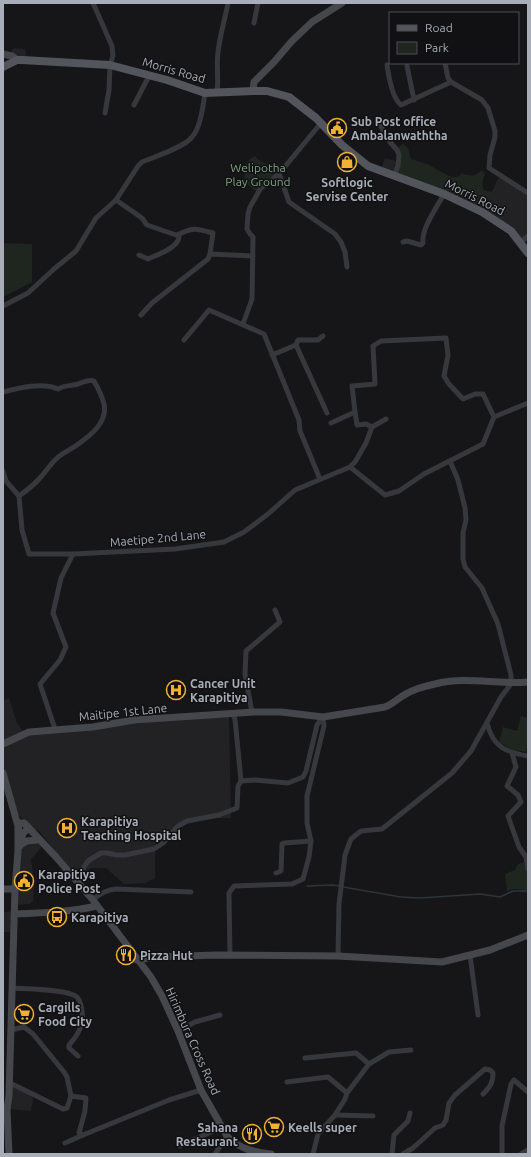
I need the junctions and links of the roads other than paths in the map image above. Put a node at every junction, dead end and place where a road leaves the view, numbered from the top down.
1 (93, 3) edge
2 (228, 3) edge
3 (258, 3) edge
4 (342, 3) edge
5 (254, 23) dead end
6 (3, 54) edge
7 (17, 60) junction
8 (445, 64) edge
9 (110, 65) junction
10 (387, 66) dead end
11 (407, 66) dead end
12 (3, 67) edge
13 (149, 76) junction
14 (451, 82) junction
15 (253, 90) junction
16 (205, 92) junction
17 (217, 92) junction
18 (414, 100) junction
19 (134, 105) dead end
20 (105, 113) dead end
21 (321, 123) junction
22 (380, 124) dead end
23 (279, 173) junction
24 (394, 176) junction
25 (528, 192) edge
26 (444, 194) junction
27 (116, 200) junction
28 (177, 235) junction
29 (528, 236) edge
30 (403, 242) dead end
31 (520, 243) junction
32 (528, 253) edge
33 (210, 254) junction
34 (139, 255) dead end
35 (253, 256) junction
36 (347, 267) dead end
37 (3, 306) edge
38 (141, 315) dead end
39 (243, 324) junction
40 (323, 336) dead end
41 (184, 340) dead end
42 (296, 345) junction
43 (272, 355) junction
44 (3, 392) edge
45 (528, 403) edge
46 (355, 412) junction
47 (327, 413) dead end
48 (494, 417) junction
49 (386, 419) dead end
50 (330, 423) dead end
51 (372, 427) junction
52 (308, 445) dead end
53 (450, 461) junction
54 (350, 467) junction
55 (3, 471) edge
56 (321, 479) junction
57 (19, 496) junction
58 (73, 554) junction
59 (275, 610) dead end
60 (528, 682) edge
61 (511, 684) junction
62 (252, 712) junction
63 (233, 714) junction
64 (323, 717) junction
65 (487, 723) junction
66 (56, 729) junction
67 (3, 744) edge
68 (512, 753) junction
69 (528, 756) edge
70 (3, 773) edge
71 (241, 782) junction
72 (7, 796) edge
73 (22, 828) junction
74 (40, 840) junction
75 (311, 841) junction
76 (19, 848) junction
77 (528, 869) edge
78 (276, 874) dead end
79 (77, 881) junction
80 (3, 889) edge
81 (15, 889) junction
82 (191, 892) dead end
83 (95, 903) junction
84 (15, 914) junction
85 (528, 935) edge
86 (470, 955) junction
87 (230, 956) junction
88 (338, 956) junction
89 (137, 960) junction
90 (12, 988) junction
91 (220, 1015) dead end
92 (478, 1015) dead end
93 (11, 1030) junction
94 (178, 1031) junction
95 (410, 1050) dead end
96 (78, 1056) dead end
97 (305, 1058) dead end
98 (369, 1064) junction
99 (286, 1082) dead end
100 (10, 1083) junction
101 (201, 1090) junction
102 (347, 1092) junction
103 (528, 1092) edge
104 (6, 1094) edge
105 (483, 1094) dead end
106 (71, 1096) junction
107 (410, 1113) dead end
108 (335, 1115) junction
109 (373, 1116) dead end
110 (222, 1127) junction
111 (83, 1135) junction
112 (228, 1136) junction
113 (65, 1143) dead end
114 (180, 1146) dead end
115 (528, 1150) edge
116 (9, 1154) edge
117 (215, 1154) edge
118 (271, 1154) edge
119 (313, 1154) edge
120 (392, 1154) edge
121 (403, 1154) edge
122 (502, 1154) edge
123 (521, 1154) edge

1 - 9 street
2 - 17 street
3 - 5 street
4 - 15 street
6 - 7 street
7 - 9 main road, Morris Road
7 - 12 main road, Morris Road
8 - 14 street
9 - 13 main road, Morris Road
9 - 20 street
10 - 18 street
11 - 18 street
13 - 16 main road, Morris Road
13 - 19 street
14 - 18 street
14 - 25 street
15 - 17 main road, Morris Road
15 - 21 main road, Morris Road
16 - 17 main road, Morris Road
16 - 27 street
21 - 23 street
21 - 24 main road, Morris Road
22 - 24 street
23 - 35 street
23 - 36 street
24 - 26 main road, Morris Road
26 - 30 street
26 - 31 main road, Morris Road
27 - 28 street
27 - 37 street
28 - 33 street
28 - 34 street
29 - 31 street
31 - 32 main road, Morris Road
33 - 35 street
33 - 38 street
35 - 39 street
39 - 41 street
39 - 43 street
40 - 42 street
42 - 43 street
42 - 47 street
43 - 56 street
44 - 57 street
45 - 48 street
46 - 48 street
46 - 50 street
46 - 51 street
48 - 53 street
49 - 51 street
51 - 54 street
52 - 56 street
53 - 54 street
53 - 61 street
54 - 56 street, Maetipe 2nd Lane
55 - 57 street
56 - 58 street, Maetipe 2nd Lane
57 - 58 street, Maetipe 2nd Lane
58 - 66 street
59 - 62 street
60 - 61 street, Maitipe 1st Lane
61 - 64 street, Maitipe 1st Lane
61 - 65 street
62 - 63 street, Maitipe 1st Lane
62 - 64 street, Maitipe 1st Lane
63 - 66 street, Maitipe 1st Lane
63 - 71 street
64 - 71 street
64 - 75 street
65 - 68 street
65 - 88 street
66 - 67 street, Maitipe 1st Lane
68 - 69 street
68 - 77 street
70 - 72 street
71 - 79 street
72 - 73 street
73 - 74 street, Hirimbura Cross Road
73 - 76 street
74 - 76 street
74 - 79 street, Hirimbura Cross Road
75 - 78 street
75 - 87 street
76 - 81 street
79 - 83 street, Hirimbura Cross Road
80 - 81 street
81 - 84 street
82 - 83 street
83 - 84 street
83 - 89 street, Hirimbura Cross Road
84 - 90 street
85 - 86 street
86 - 88 street
86 - 92 street
87 - 88 street
87 - 89 street
89 - 94 street, Hirimbura Cross Road
90 - 93 street
90 - 96 street
91 - 94 street
93 - 100 street
93 - 106 street
94 - 101 street, Hirimbura Cross Road
95 - 98 street
97 - 98 street
98 - 102 street
99 - 102 street
100 - 104 street
100 - 106 street
101 - 110 street, Hirimbura Cross Road
101 - 111 street
102 - 108 street
103 - 122 street
104 - 116 street
105 - 121 street
106 - 111 street
107 - 120 street
108 - 109 street
108 - 119 street
110 - 112 street, Hirimbura Cross Road
110 - 114 street
111 - 113 street
112 - 117 street
112 - 118 street, Hirimbura Cross Road
115 - 123 street

